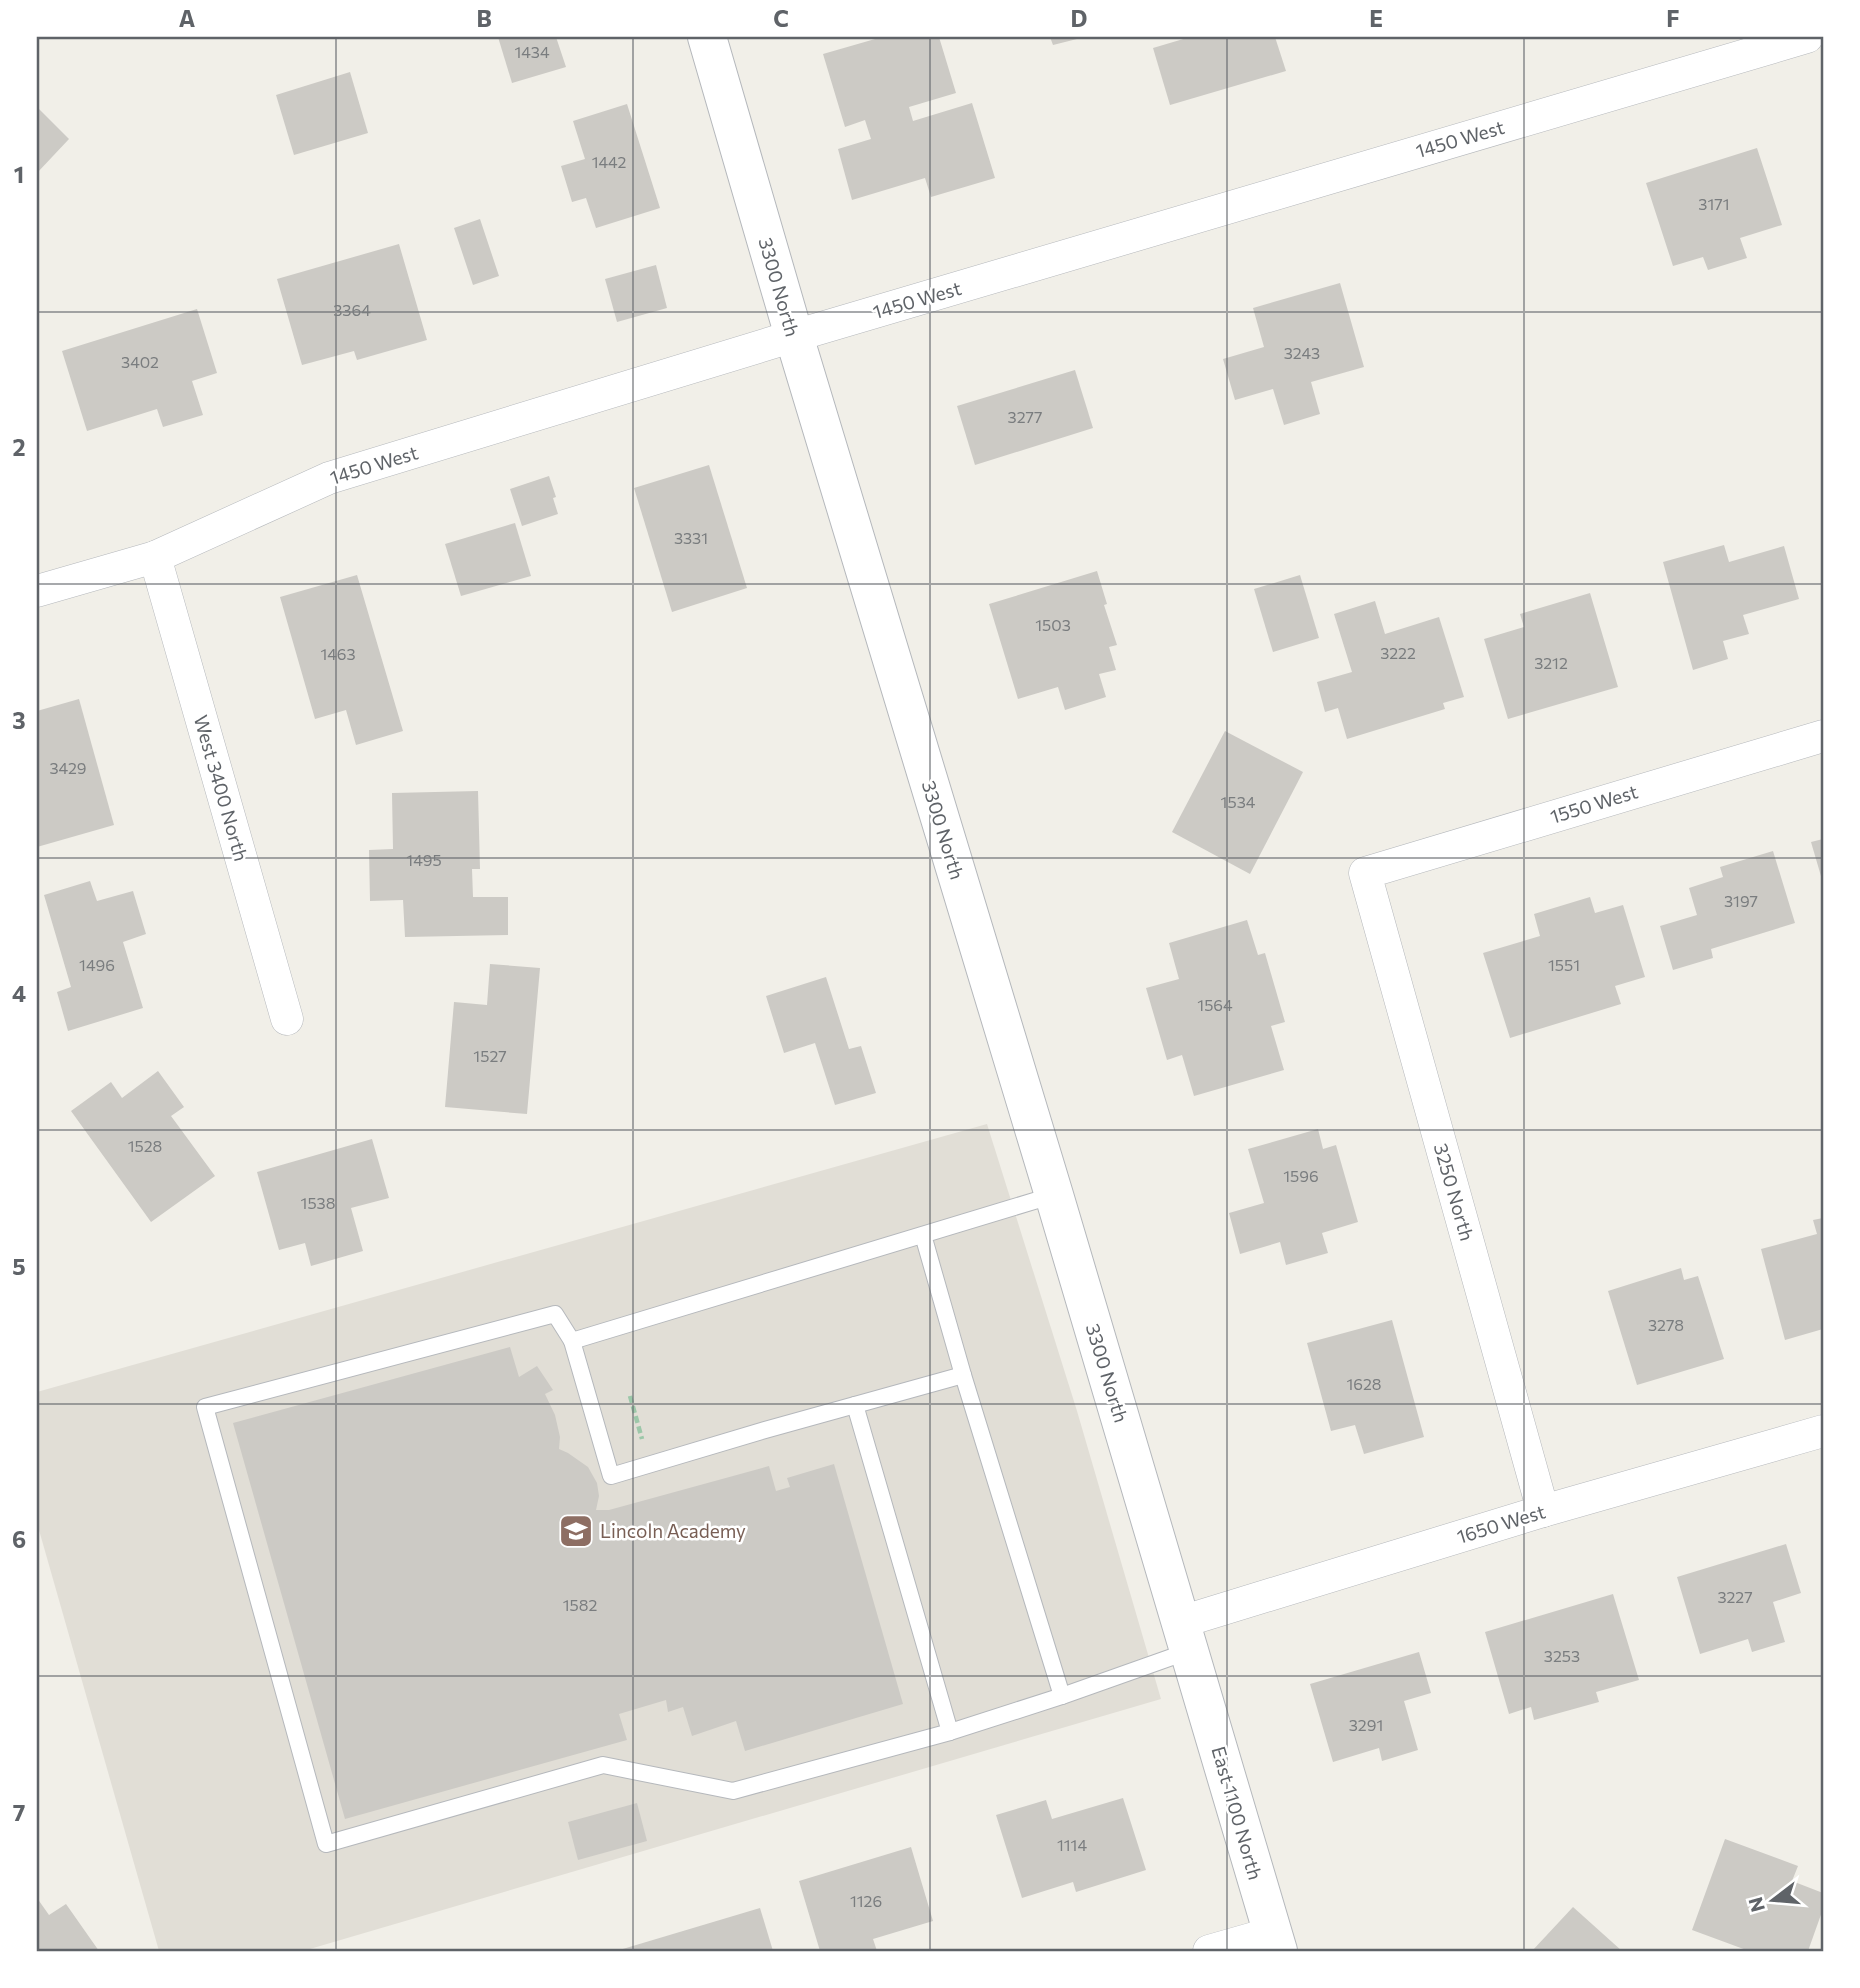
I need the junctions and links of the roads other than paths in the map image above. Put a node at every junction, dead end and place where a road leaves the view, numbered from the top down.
1 (707, 37) edge
2 (1807, 37) edge
3 (794, 336) junction
4 (155, 557) junction
5 (37, 591) edge
6 (1823, 736) edge
7 (1365, 873) joint
8 (287, 1019) dead end
9 (1054, 1195) junction
10 (923, 1235) junction
11 (572, 1341) junction
12 (963, 1375) junction
13 (855, 1405) junction
14 (1823, 1431) edge
15 (1543, 1511) junction
16 (1189, 1649) junction
17 (1062, 1696) junction
18 (950, 1731) junction
19 (1275, 1942) edge
20 (1209, 1951) edge

1 - 3 street, 3300 North
2 - 3 street, 1450 West
3 - 4 street, 1450 West
3 - 9 street, 3300 North
4 - 5 street, 1450 West
4 - 8 street, West 3400 North
6 - 7 street, 1550 West
7 - 15 street, 3250 North
9 - 10 lane
9 - 16 street, 3300 North
10 - 11 lane
10 - 12 lane
11 - 13 lane
11 - 18 lane
12 - 13 lane
12 - 17 lane
13 - 18 lane
14 - 15 street, 1650 West
15 - 16 street, 1650 West
16 - 17 lane
16 - 19 street, East 1100 North
17 - 18 lane
19 - 20 street

